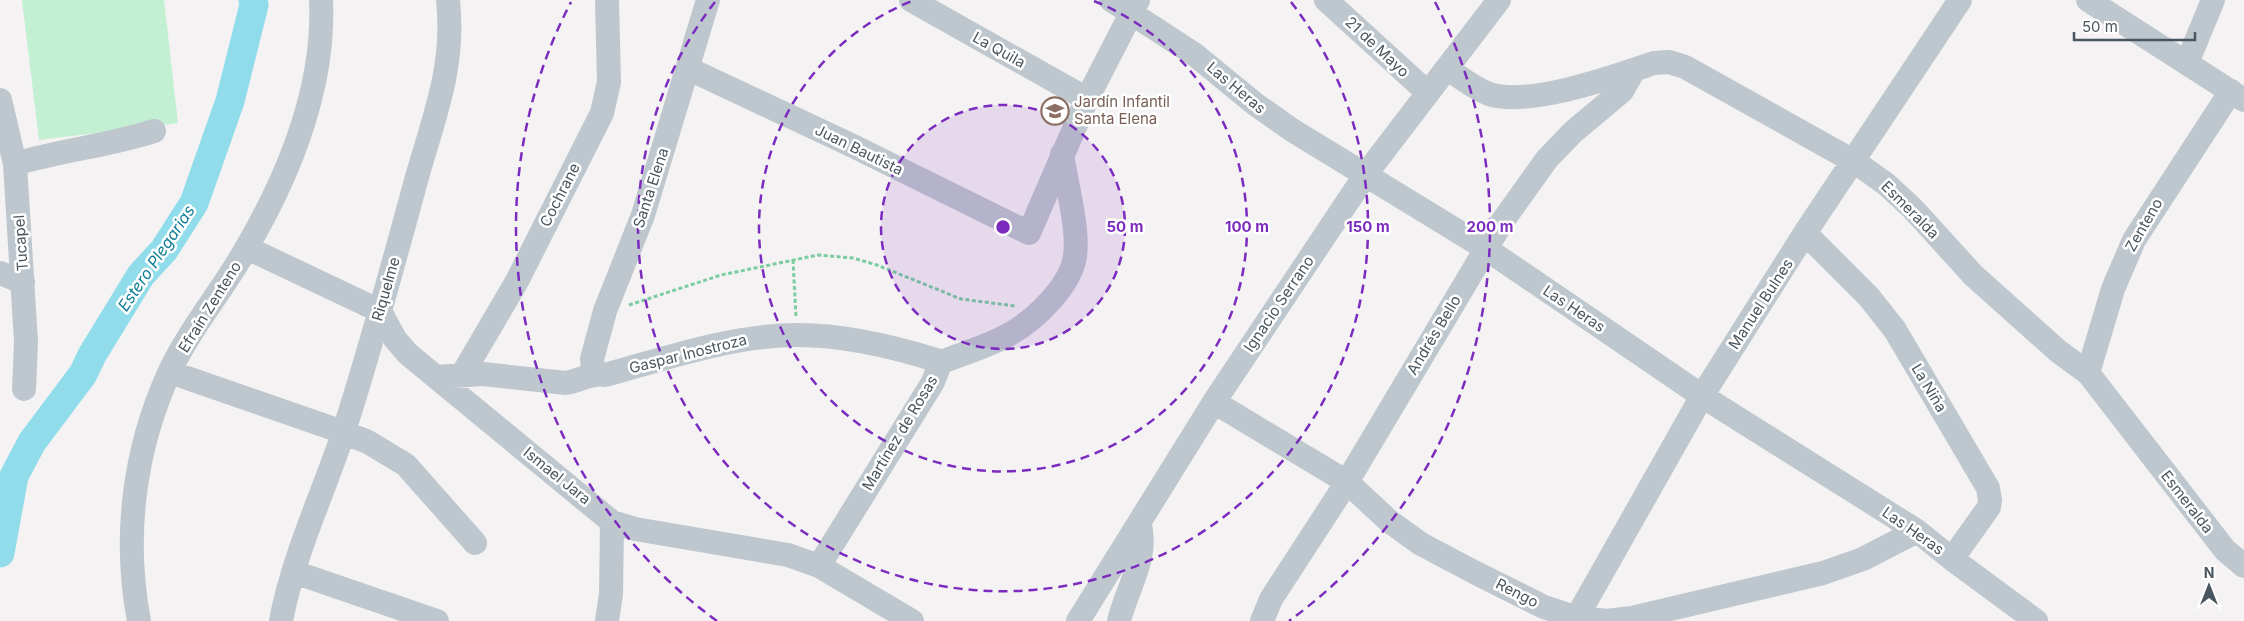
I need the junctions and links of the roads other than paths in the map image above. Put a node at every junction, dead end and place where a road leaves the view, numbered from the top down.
1 (321, 0) edge
2 (448, 0) edge
3 (606, 0) edge
4 (708, 0) edge
5 (911, 0) edge
6 (1326, 0) edge
7 (1499, 0) edge
8 (1960, 0) edge
9 (2088, 0) edge
10 (2213, 0) edge
11 (1127, 4) edge
12 (2187, 63) junction
13 (1447, 68) junction
14 (689, 69) junction
15 (1634, 70) junction
16 (1428, 93) junction
17 (2238, 95) edge
18 (1087, 99) junction
19 (0, 100) edge
20 (154, 131) dead end
21 (1062, 154) junction
22 (1855, 162) junction
23 (15, 164) junction
24 (1366, 174) junction
25 (1806, 233) junction
26 (247, 248) junction
27 (1485, 248) junction
28 (0, 273) edge
29 (23, 282) junction
30 (380, 311) junction
31 (937, 364) junction
32 (170, 372) junction
33 (597, 373) junction
34 (2088, 373) junction
35 (462, 375) junction
36 (436, 377) junction
37 (24, 389) dead end
38 (1702, 396) junction
39 (1214, 402) junction
40 (344, 432) junction
41 (1347, 482) junction
42 (612, 522) junction
43 (1140, 524) junction
44 (1917, 531) junction
45 (475, 543) dead end
46 (1952, 560) junction
47 (819, 566) junction
48 (2244, 566) edge
49 (294, 572) junction
50 (1577, 617) junction
51 (139, 621) edge
52 (281, 621) edge
53 (437, 621) edge
54 (607, 621) edge
55 (912, 621) edge
56 (1078, 621) edge
57 (1119, 621) edge
58 (1262, 621) edge
59 (2036, 621) edge

1 - 26 street, Efraín Zenteno
2 - 30 street, Riquelme
3 - 35 street, Cochrane
4 - 14 street, Santa Elena
5 - 18 street, La Quila
6 - 16 street, 21 de Mayo
7 - 13 street, Ignacio Serrano
8 - 22 street, Manuel Bulnes
9 - 12 street
10 - 12 street
11 - 18 street
11 - 24 street, Las Heras
12 - 17 street
13 - 15 street, Esmeralda
13 - 16 street, Ignacio Serrano
14 - 21 street, Juan Bautista
14 - 33 street, Santa Elena
15 - 22 street, Esmeralda
15 - 27 street, Andrés Bello
16 - 24 street, Ignacio Serrano
17 - 34 street, Zenteno
18 - 21 street
19 - 23 street, Tucapel
20 - 23 street
21 - 31 street, Martínez de Rosas
22 - 25 street, Manuel Bulnes
22 - 34 street, Esmeralda
23 - 29 street, Tucapel
24 - 27 street, Las Heras
24 - 39 street, Ignacio Serrano
25 - 38 street, Manuel Bulnes
25 - 46 street, La Niña
26 - 30 street
26 - 32 street, Efraín Zenteno
27 - 38 street, Las Heras
27 - 41 street, Andrés Bello
28 - 29 street
29 - 37 street, Tucapel
30 - 36 street, Ismael Jara
30 - 40 street, Riquelme
31 - 33 street, Gaspar Inostroza
31 - 47 street, Martínez de Rosas
32 - 40 street
32 - 51 street, Efraín Zenteno
33 - 35 street, Gaspar Inostroza
34 - 48 street, Esmeralda
35 - 36 street, Gaspar Inostroza
36 - 42 street, Ismael Jara
38 - 44 street, Las Heras
38 - 50 street, Manuel Bulnes
39 - 41 street, Rengo
39 - 43 street, Ignacio Serrano
40 - 45 street
40 - 49 street, Riquelme
41 - 50 street, Rengo
41 - 58 street, Andrés Bello
42 - 47 street, Ismael Jara
42 - 54 street
43 - 56 street, Ignacio Serrano
43 - 57 street
44 - 46 street, Las Heras
44 - 50 street, Rengo
46 - 59 street, Las Heras
47 - 55 street, Ismael Jara
49 - 52 street, Riquelme
49 - 53 street

